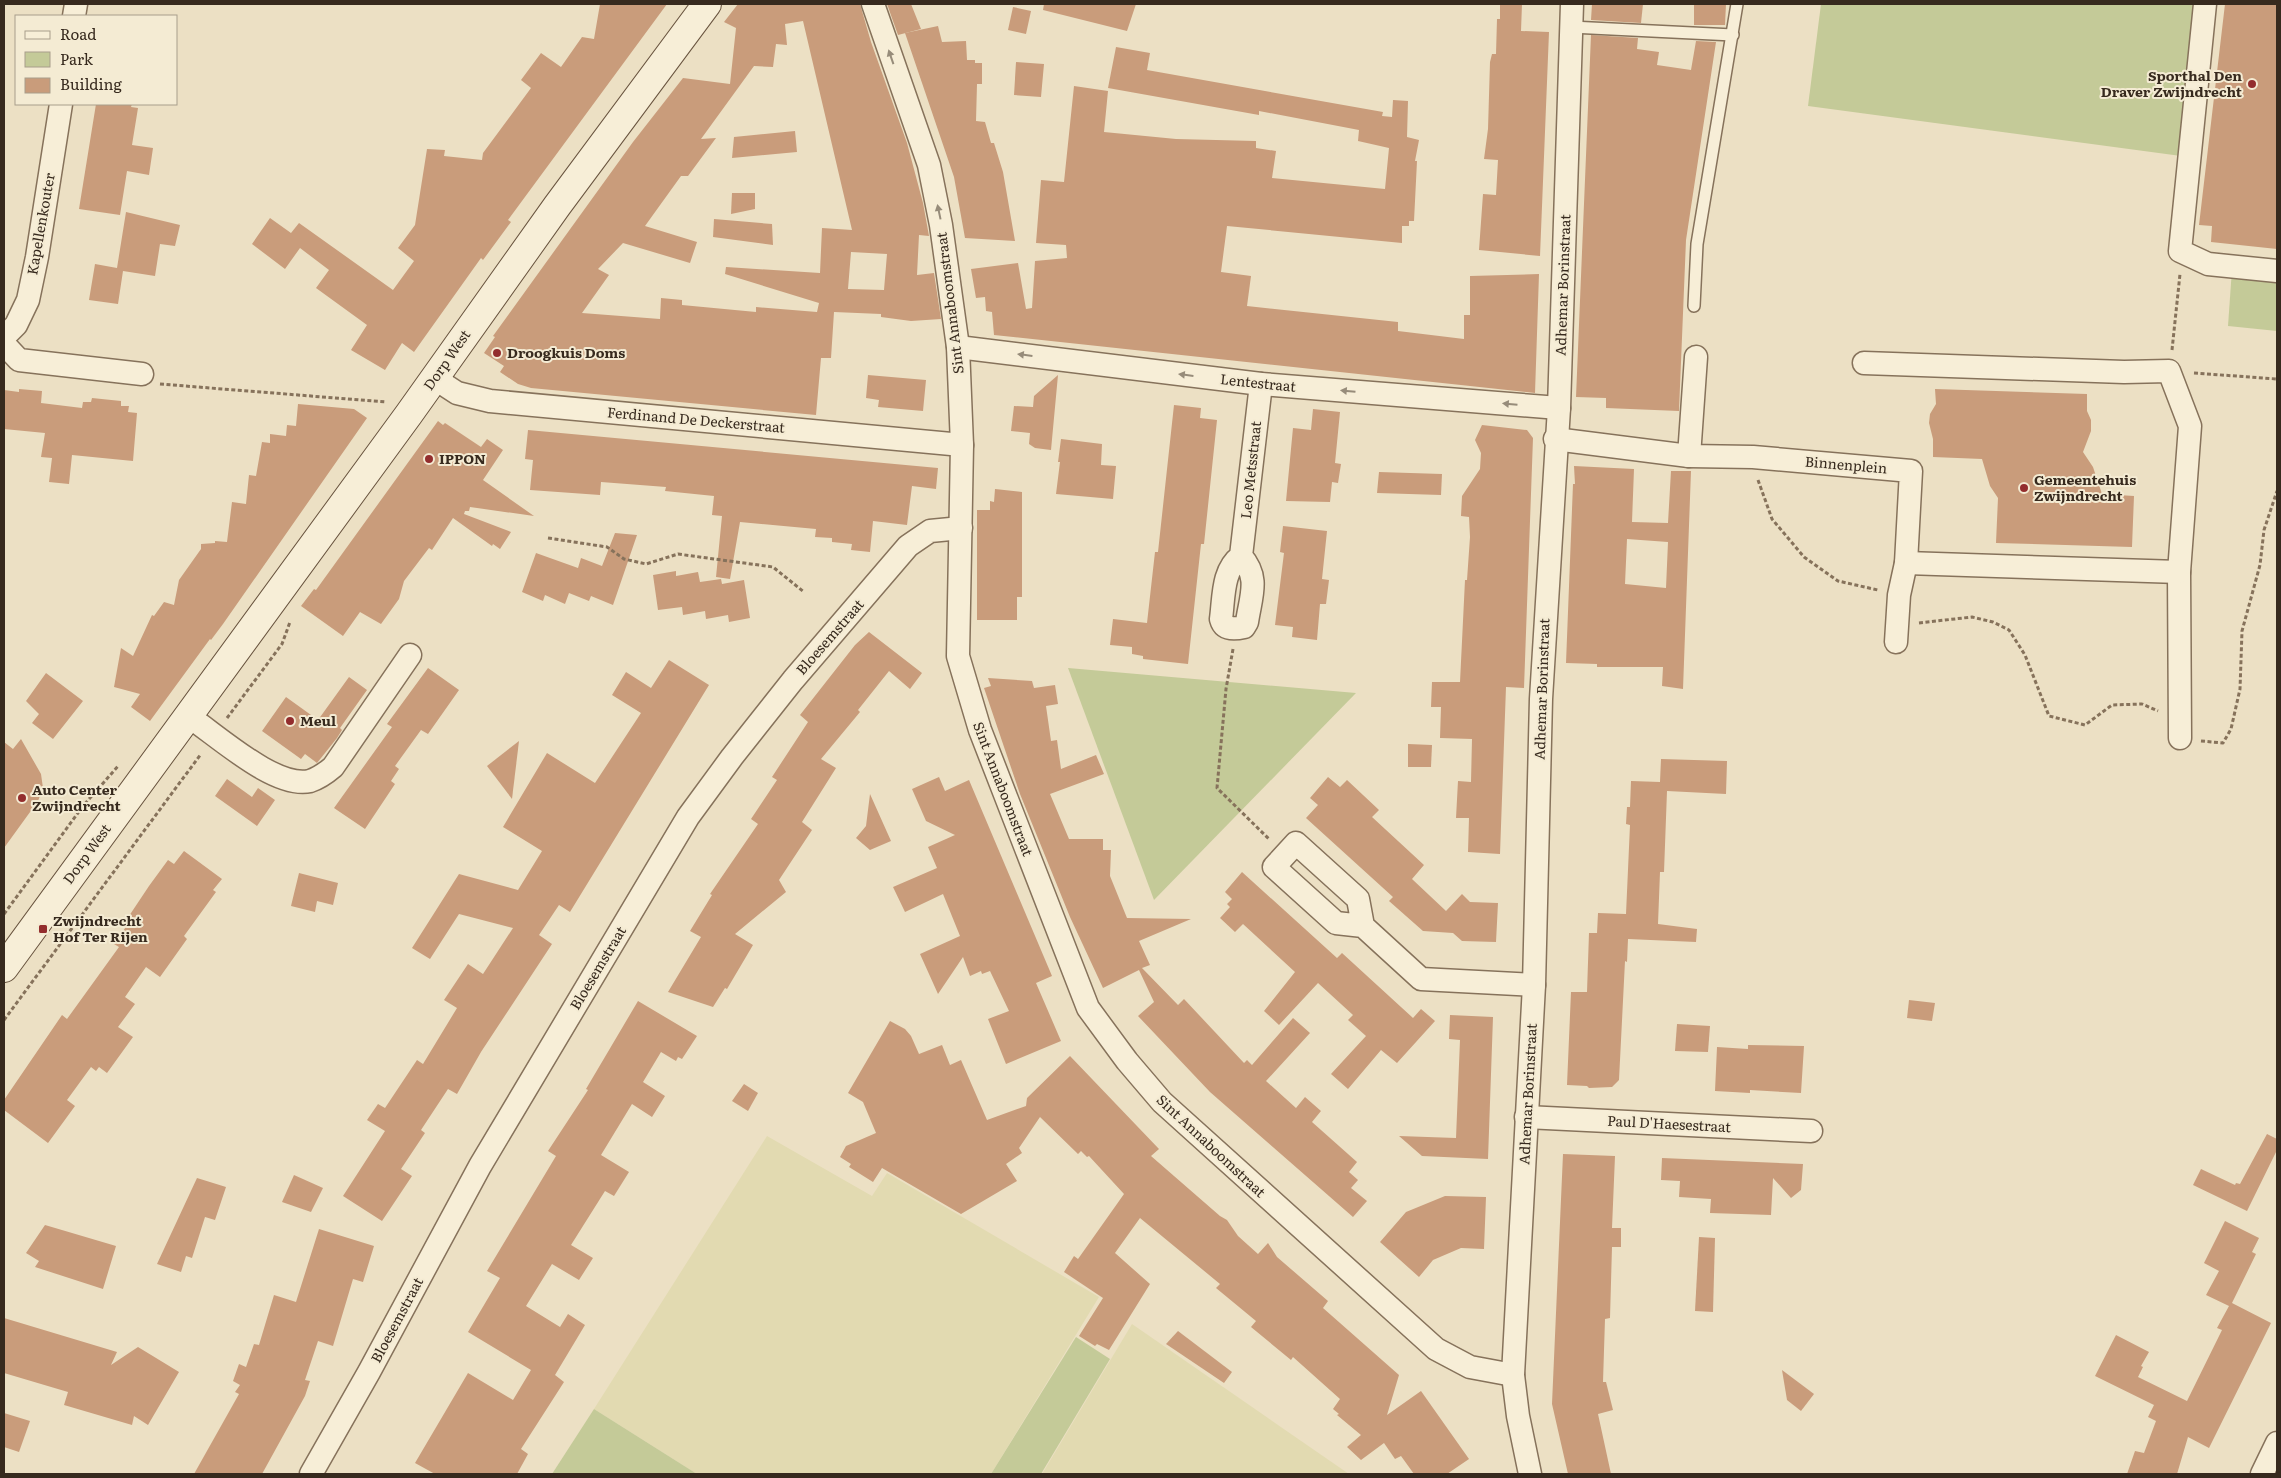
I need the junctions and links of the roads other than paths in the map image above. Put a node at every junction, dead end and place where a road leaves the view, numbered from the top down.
1 (707, 4) edge
2 (873, 4) edge
3 (1572, 4) edge
4 (1737, 4) edge
5 (2205, 4) edge
6 (1571, 27) junction
7 (1733, 35) junction
8 (61, 105) edge
9 (2277, 271) edge
10 (1694, 306) dead end
11 (4, 337) edge
12 (4, 344) edge
13 (958, 347) junction
14 (1696, 357) dead end
15 (1864, 363) dead end
16 (142, 374) road end
17 (434, 378) junction
18 (1261, 384) junction
19 (1558, 408) junction
20 (1555, 439) junction
21 (962, 446) junction
22 (1689, 456) junction
23 (960, 528) junction
24 (1906, 563) junction
25 (2179, 572) junction
26 (1244, 627) road end
27 (1896, 634) road end
28 (410, 655) dead end
29 (188, 716) junction
30 (2179, 732) road end
31 (1363, 926) junction
32 (4, 968) edge
33 (1534, 984) junction
34 (1526, 1117) junction
35 (1812, 1132) dead end
36 (1513, 1375) junction
37 (2277, 1443) edge
38 (311, 1474) edge
39 (1530, 1474) edge
40 (2262, 1474) edge

1 - 17 main road, Dorp West
13 -> 2 street, Sint Annaboomstraat
3 - 6 street, Adhemar Borinstraat
4 - 7 lane
5 - 9 street
6 - 7 lane
6 - 19 street, Adhemar Borinstraat
7 - 10 lane
8 - 11 street, Kapellenkouter
12 - 16 street
18 -> 13 street, Lentestraat
13 - 21 street, Sint Annaboomstraat
14 - 22 street
15 - 25 street
17 - 21 street, Ferdinand De Deckerstraat
17 - 29 main road, Dorp West
19 -> 18 street, Lentestraat
18 - 26 street, Leo Metsstraat
19 - 20 street, Adhemar Borinstraat
20 - 22 street, Binnenplein
20 - 33 street, Adhemar Borinstraat
21 - 23 street, Sint Annaboomstraat
22 - 24 street, Binnenplein
23 - 36 street, Sint Annaboomstraat
23 - 38 street, Bloesemstraat
24 - 25 street
24 - 27 street
25 - 30 street
28 - 29 street
29 - 32 main road, Dorp West
31 - 31 street
31 - 33 street
33 - 34 street, Adhemar Borinstraat
34 - 35 street, Paul D'Haesestraat
34 - 36 street, Adhemar Borinstraat
36 - 39 street, Adhemar Borinstraat
37 - 40 street

